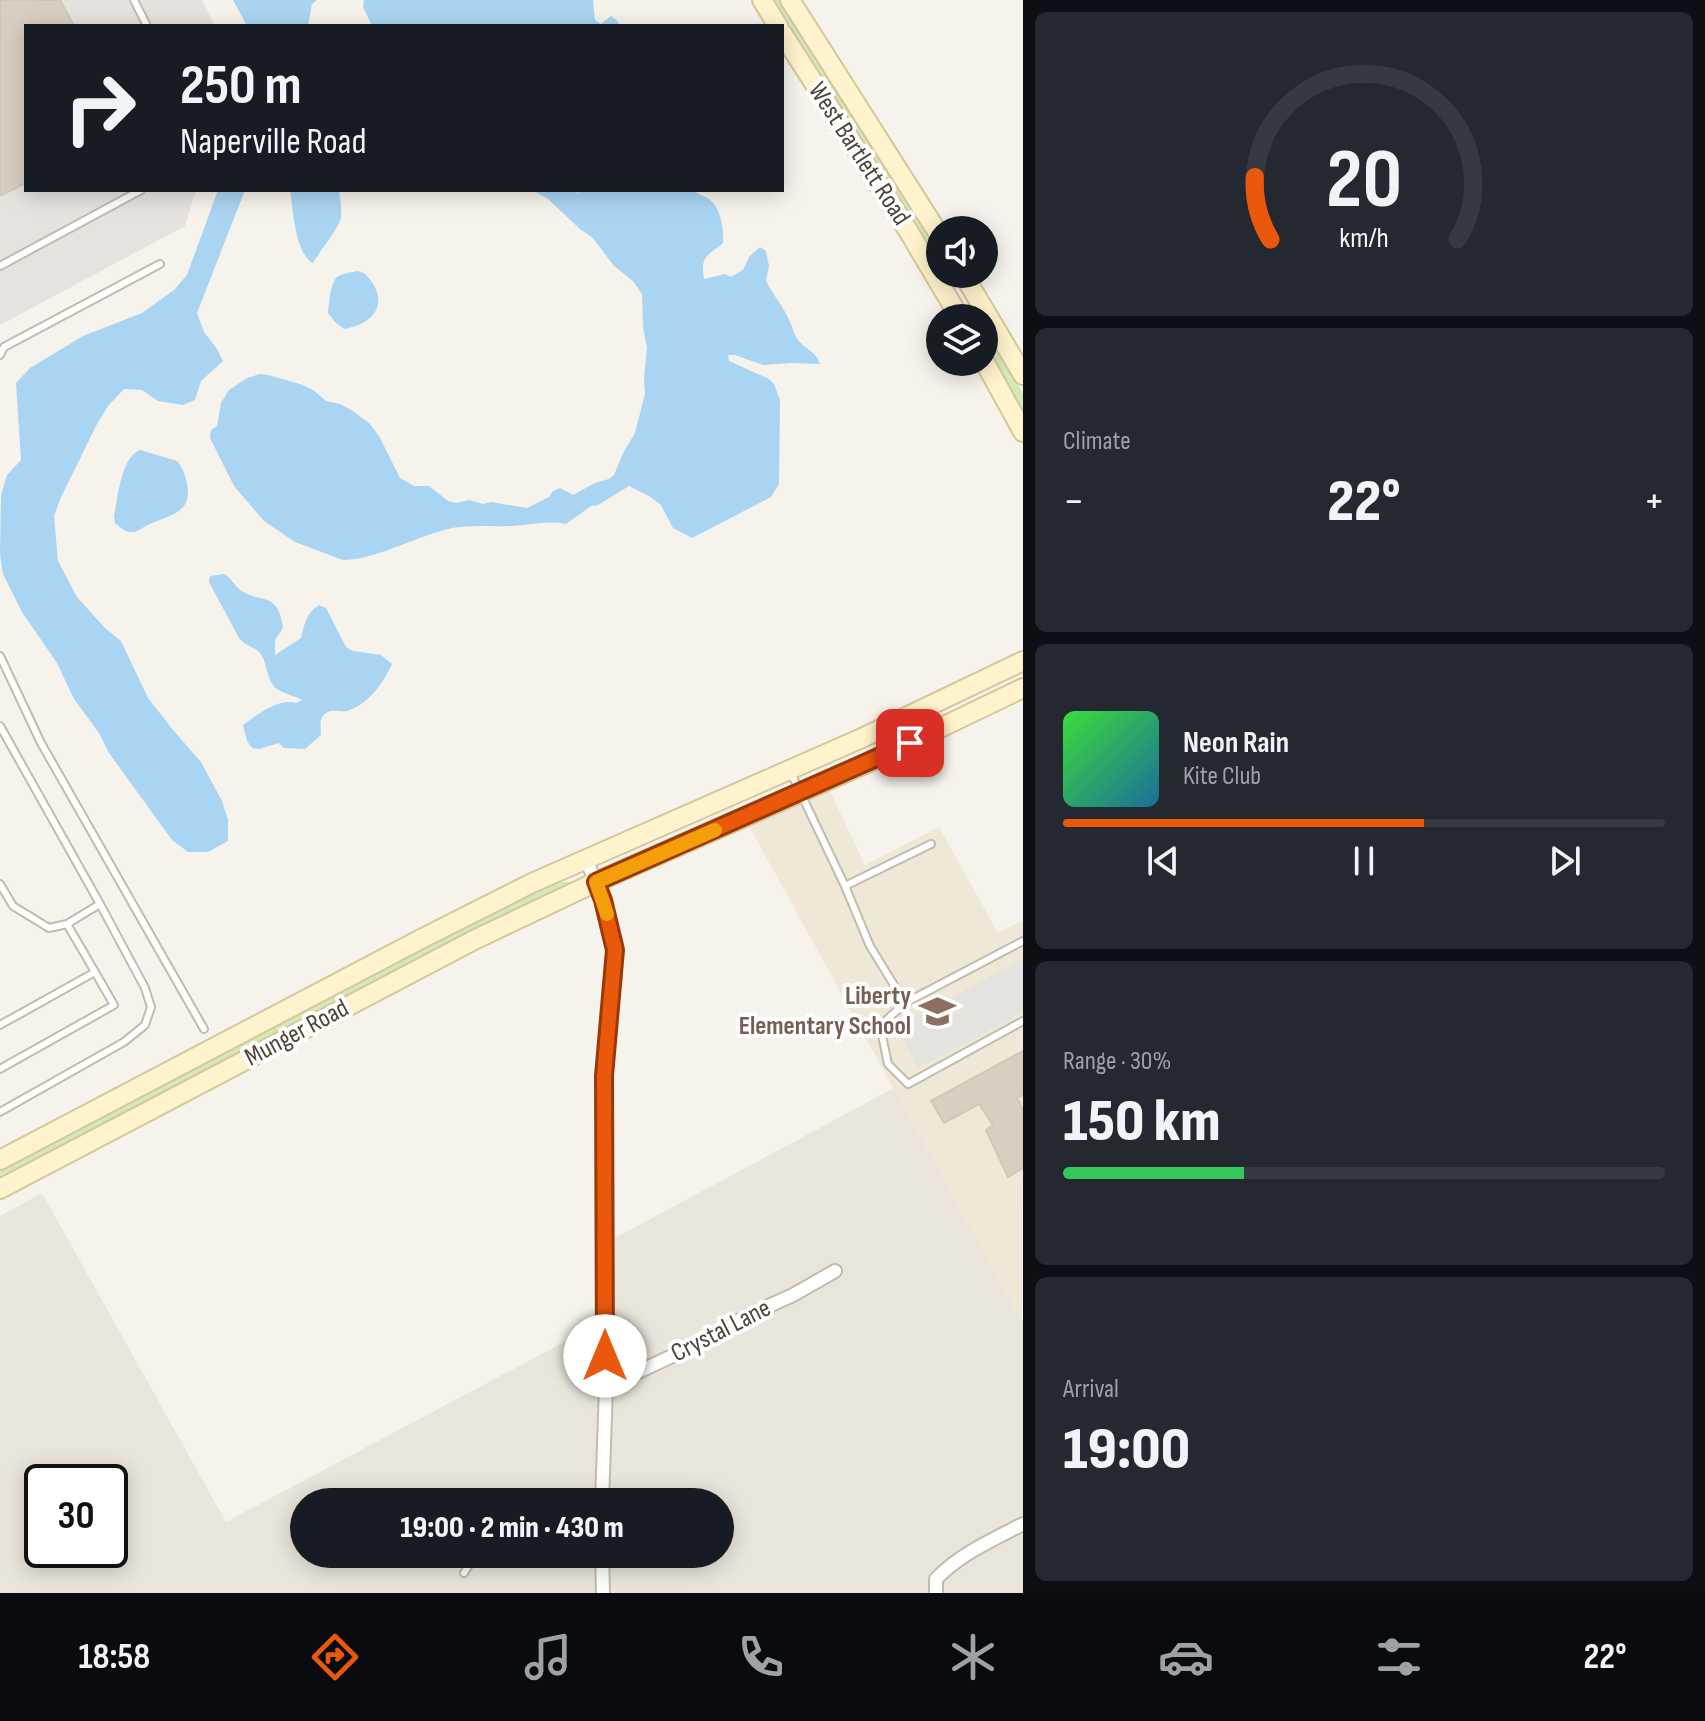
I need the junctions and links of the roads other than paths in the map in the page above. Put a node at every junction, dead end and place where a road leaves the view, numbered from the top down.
1 (134, 0) edge
2 (762, 0) edge
3 (790, 0) edge
4 (146, 24) edge
5 (777, 24) edge
6 (784, 36) edge
7 (137, 192) edge
8 (927, 216) edge
9 (160, 264) dead end
10 (0, 266) edge
11 (971, 288) edge
12 (952, 304) edge
13 (0, 355) edge
14 (1023, 375) edge
15 (992, 376) edge
16 (1023, 432) edge
17 (0, 656) edge
18 (1023, 661) edge
19 (1023, 688) edge
20 (0, 726) edge
21 (790, 770) junction
22 (800, 793) junction
23 (931, 844) dead end
24 (586, 859) junction
25 (596, 882) junction
26 (0, 884) edge
27 (845, 886) junction
28 (100, 904) junction
29 (67, 924) junction
30 (1023, 941) edge
31 (95, 972) junction
32 (905, 1003) junction
33 (1023, 1021) edge
34 (0, 1025) edge
35 (204, 1029) dead end
36 (0, 1069) edge
37 (0, 1112) edge
38 (0, 1160) edge
39 (0, 1189) edge
40 (835, 1271) dead end
41 (606, 1387) junction
42 (602, 1488) edge
43 (1023, 1524) edge
44 (467, 1568) edge
45 (602, 1568) edge
46 (464, 1573) dead end
47 (603, 1593) edge
48 (936, 1593) edge

1 - 4 lane
2 - 5 street
3 - 8 street, West Bartlett Road
6 - 12 street, West Bartlett Road
7 - 10 lane
9 - 13 lane
11 - 14 street
15 - 16 street
17 - 35 lane
18 - 21 street, Munger Road
19 - 22 street, Munger Road
20 - 28 lane
21 - 22 lane
21 - 24 street, Munger Road
22 - 25 street, Munger Road
22 - 27 lane
23 - 27 lane
24 - 25 street
24 - 38 street, Munger Road
25 - 39 street, Munger Road
25 - 41 street
26 - 29 lane
27 - 32 lane
28 - 29 lane
28 - 37 lane
29 - 31 lane
30 - 32 lane
31 - 34 lane
31 - 36 lane
32 - 33 lane
40 - 41 street, Crystal Lane
41 - 42 street
43 - 48 street
44 - 46 lane
45 - 47 street

